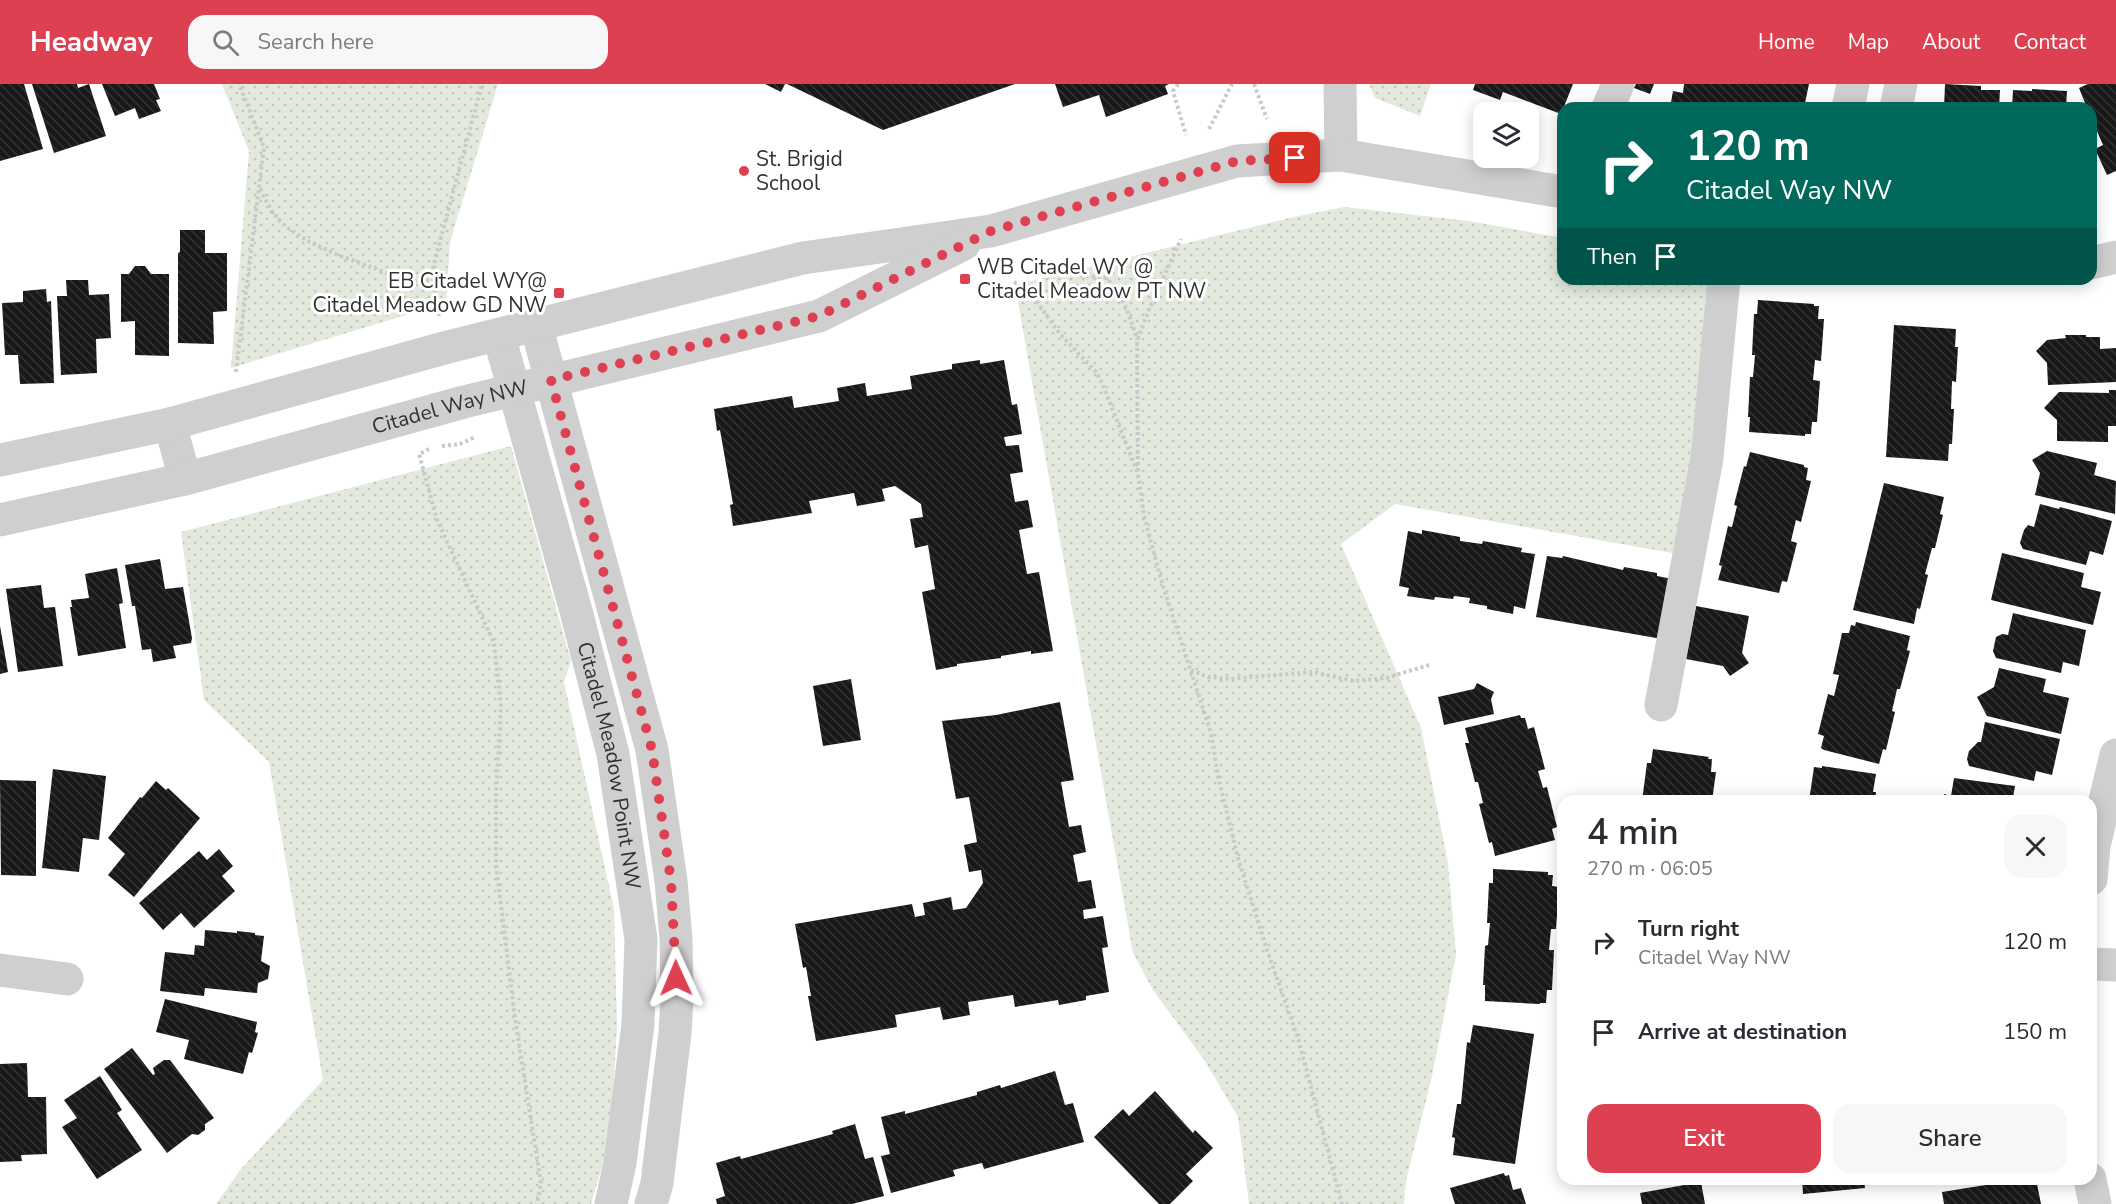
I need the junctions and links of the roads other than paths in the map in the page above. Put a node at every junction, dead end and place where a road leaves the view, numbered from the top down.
1 (1340, 84) edge
2 (1618, 84) edge
3 (1852, 84) edge
4 (1901, 84) edge
5 (1610, 102) edge
6 (1849, 102) edge
7 (1897, 102) edge
8 (1341, 155) junction
9 (1557, 191) edge
10 (991, 231) junction
11 (2116, 257) edge
12 (2097, 262) edge
13 (1723, 285) edge
14 (536, 325) junction
15 (499, 336) junction
16 (551, 380) junction
17 (514, 390) junction
18 (170, 424) junction
19 (0, 460) edge
20 (185, 479) junction
21 (0, 519) edge
22 (1661, 705) dead end
23 (2116, 755) edge
24 (2097, 834) edge
25 (2097, 964) edge
26 (2116, 964) edge
27 (0, 970) edge
28 (67, 979) dead end
29 (2091, 1185) edge
30 (611, 1204) edge
31 (651, 1204) edge
32 (2095, 1204) edge

1 - 8 street
2 - 5 street
3 - 6 street
4 - 7 street
8 - 9 street, Citadel Way NW
8 - 10 street, Citadel Way NW
10 - 14 street, Citadel Way NW
10 - 16 street, Citadel Way NW
11 - 12 street
13 - 22 street
14 - 15 street, Citadel Way NW
14 - 16 street, Citadel Meadow Point NW
15 - 17 street, Citadel Meadow Point NW
15 - 18 street, Citadel Way NW
16 - 17 street, Citadel Way NW
16 - 31 street, Citadel Meadow Point NW
17 - 20 street, Citadel Way NW
17 - 30 street, Citadel Meadow Point NW
18 - 19 street, Citadel Way NW
18 - 20 street
20 - 21 street, Citadel Way NW
23 - 24 street
25 - 26 street
27 - 28 street
29 - 32 street

